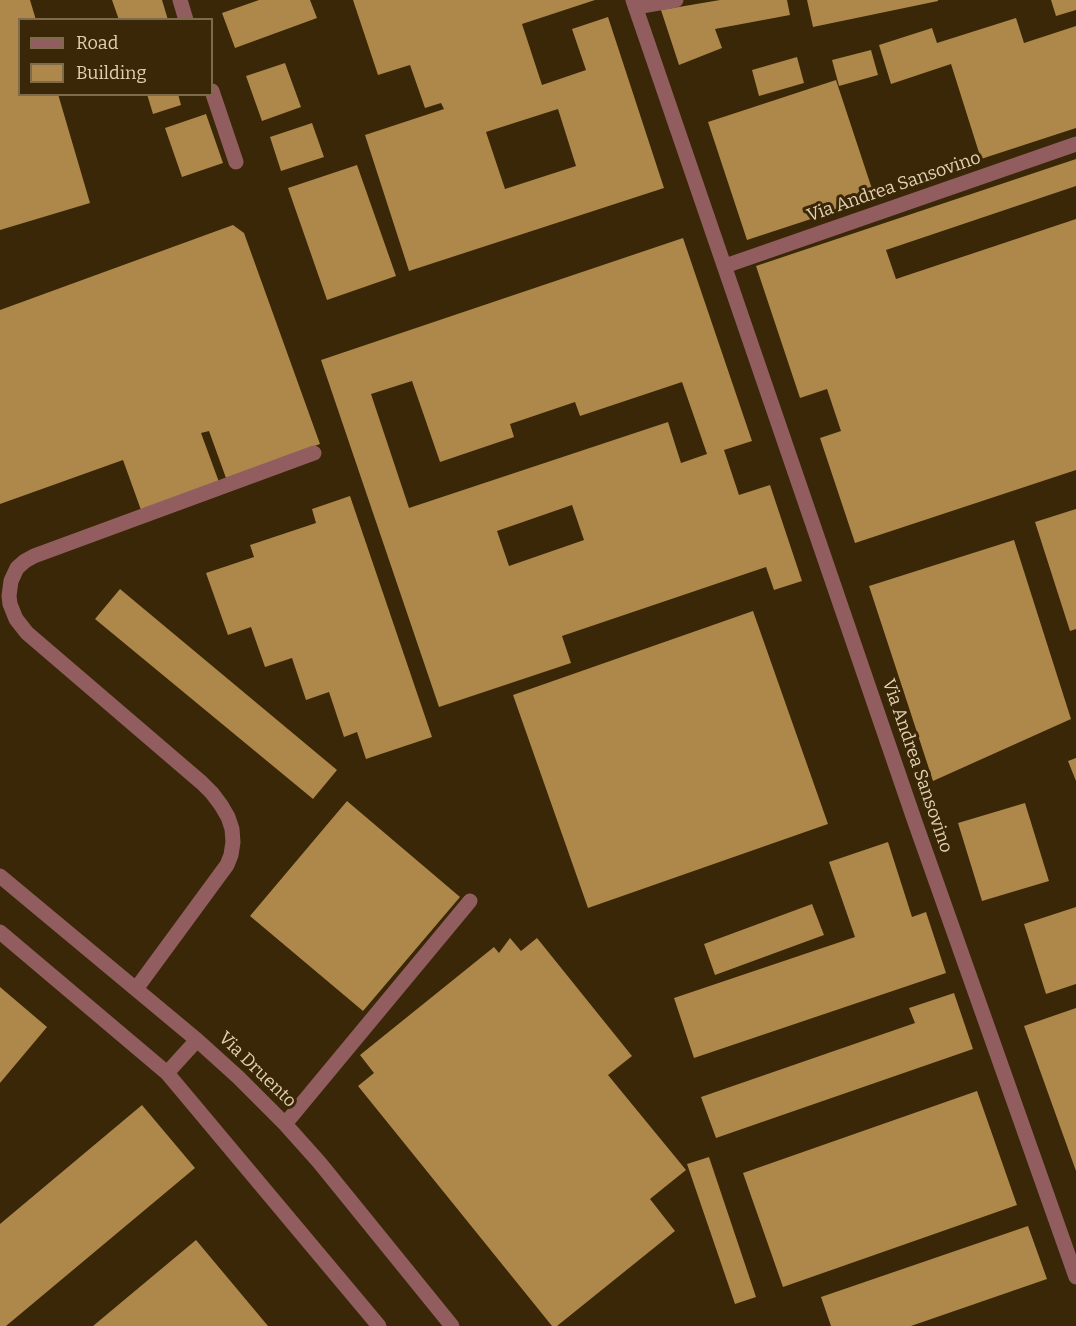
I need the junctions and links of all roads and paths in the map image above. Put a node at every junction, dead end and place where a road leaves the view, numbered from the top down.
1 (180, 0) edge
2 (676, 0) edge
3 (634, 4) edge
4 (185, 18) edge
5 (213, 95) edge
6 (1076, 144) edge
7 (236, 162) dead end
8 (725, 266) junction
9 (314, 453) dead end
10 (0, 876) edge
11 (470, 901) dead end
12 (0, 932) edge
13 (136, 989) junction
14 (197, 1040) junction
15 (167, 1073) junction
16 (285, 1124) junction
17 (1076, 1277) edge
18 (379, 1326) edge
19 (452, 1326) edge

1 - 4 street
2 - 3 street, Via Andrea Sansovino
3 - 8 street, Via Andrea Sansovino
5 - 7 street
6 - 8 street, Via Andrea Sansovino
8 - 17 street, Via Andrea Sansovino
9 - 13 street
10 - 13 street, Via Druento
11 - 16 street
12 - 15 street
13 - 14 street, Via Druento
14 - 15 street
14 - 16 street, Via Druento
15 - 18 street
16 - 19 street, Via Druento

